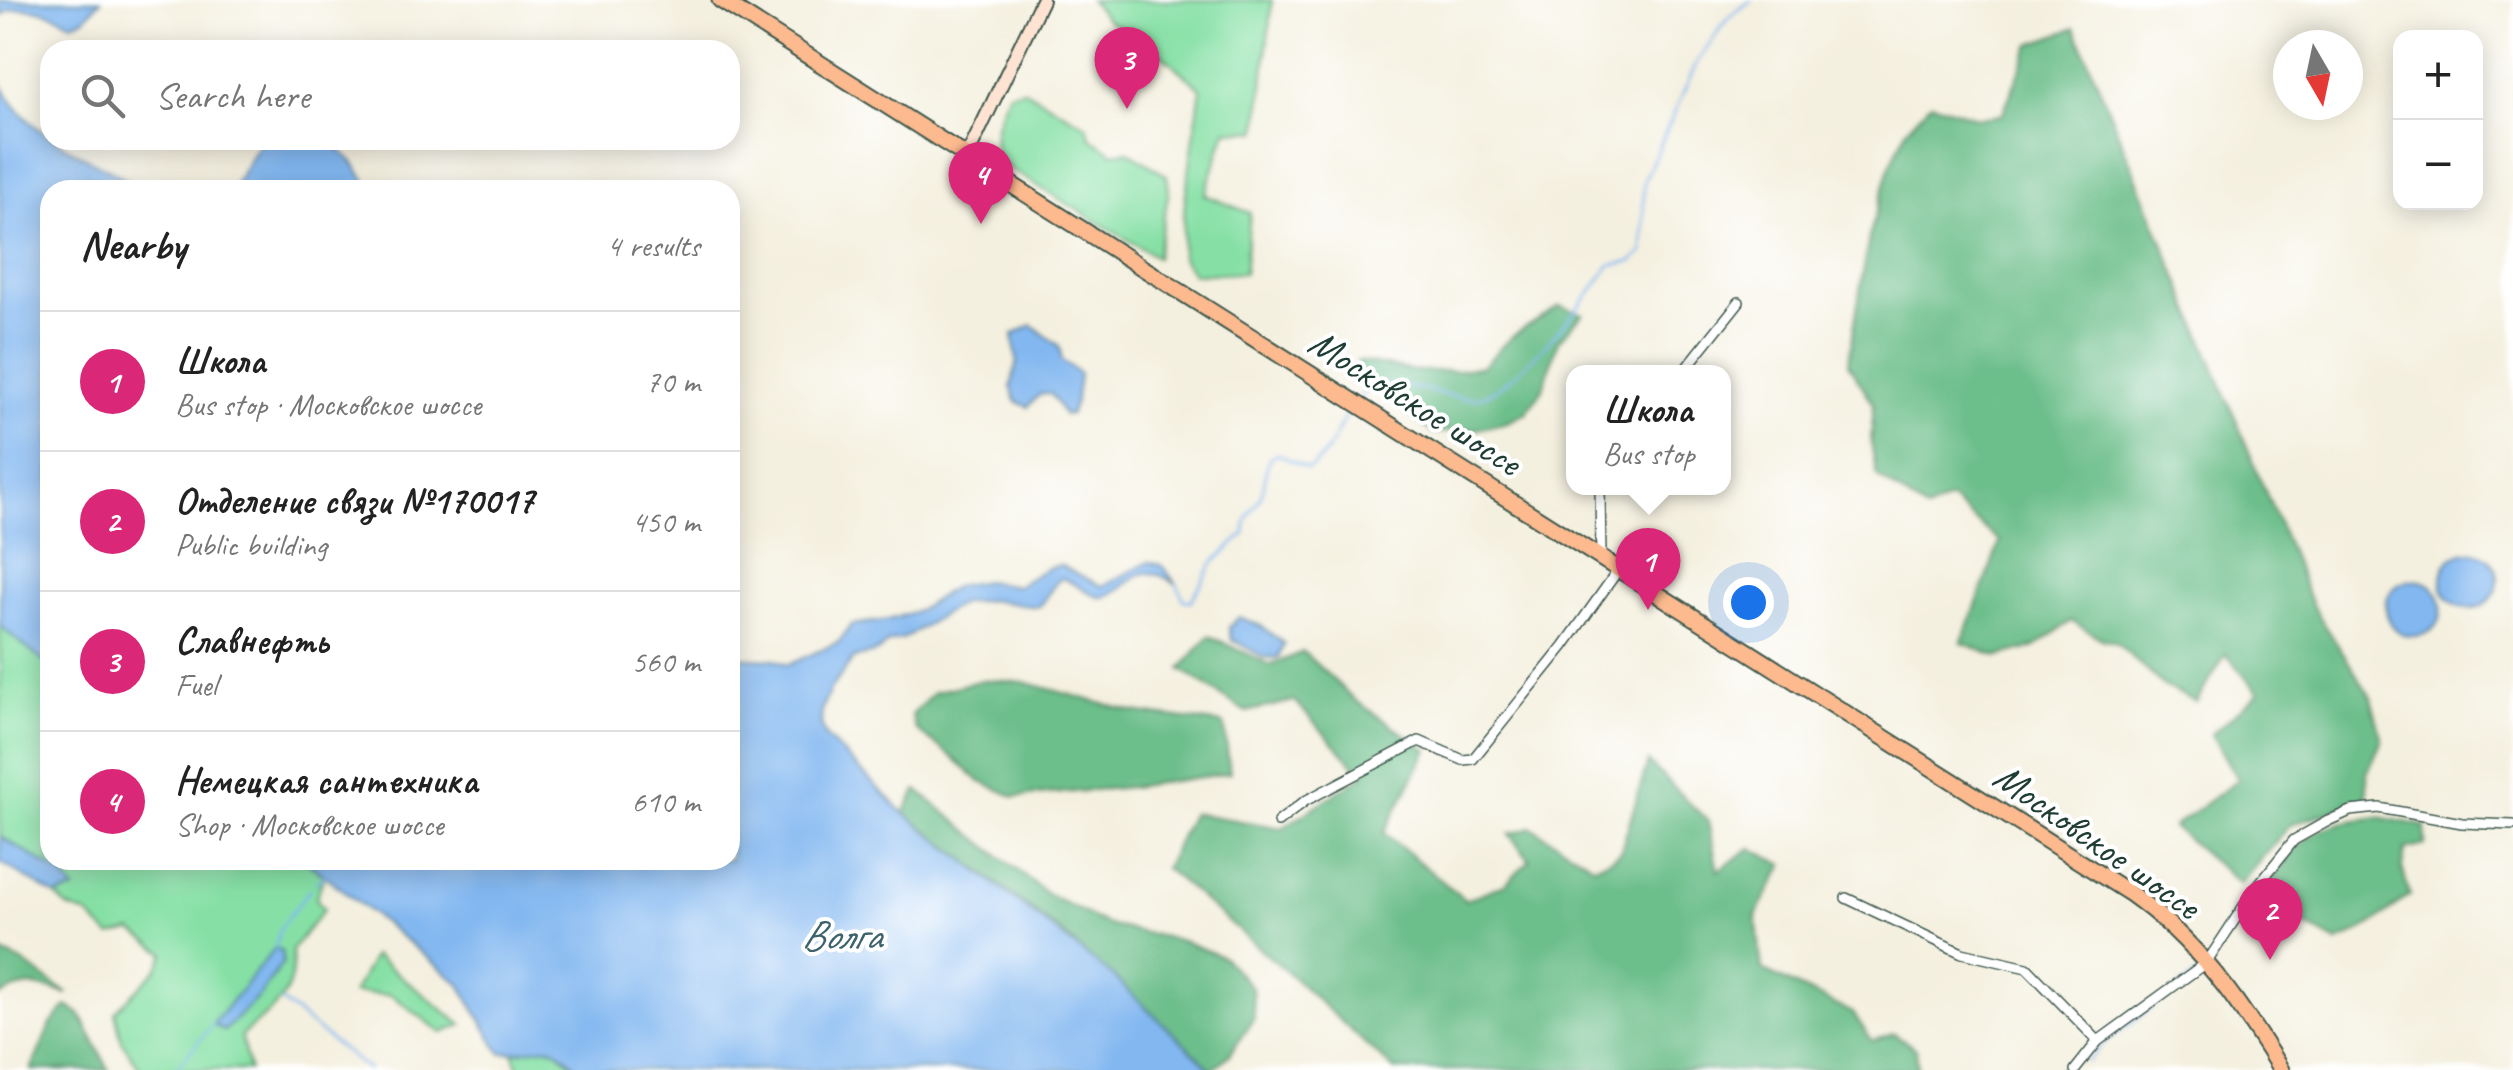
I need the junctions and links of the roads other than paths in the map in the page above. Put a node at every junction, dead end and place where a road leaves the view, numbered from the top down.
1 (720, 0) edge
2 (1042, 0) edge
3 (966, 156) junction
4 (1738, 302) dead end
5 (1688, 365) edge
6 (1600, 495) edge
7 (1600, 558) junction
8 (1619, 570) junction
9 (1278, 822) dead end
10 (2513, 825) edge
11 (1846, 898) dead end
12 (2207, 962) junction
13 (2098, 1042) junction
14 (2074, 1070) edge
15 (2281, 1070) edge

1 - 3 main road, Московское шоссе
2 - 3 street
3 - 7 main road, Московское шоссе
4 - 5 street
6 - 7 street
7 - 8 main road, Московское шоссе
8 - 9 street
8 - 12 main road, Московское шоссе
10 - 12 street
11 - 13 street
12 - 13 street
12 - 15 main road, Московское шоссе
13 - 14 street

